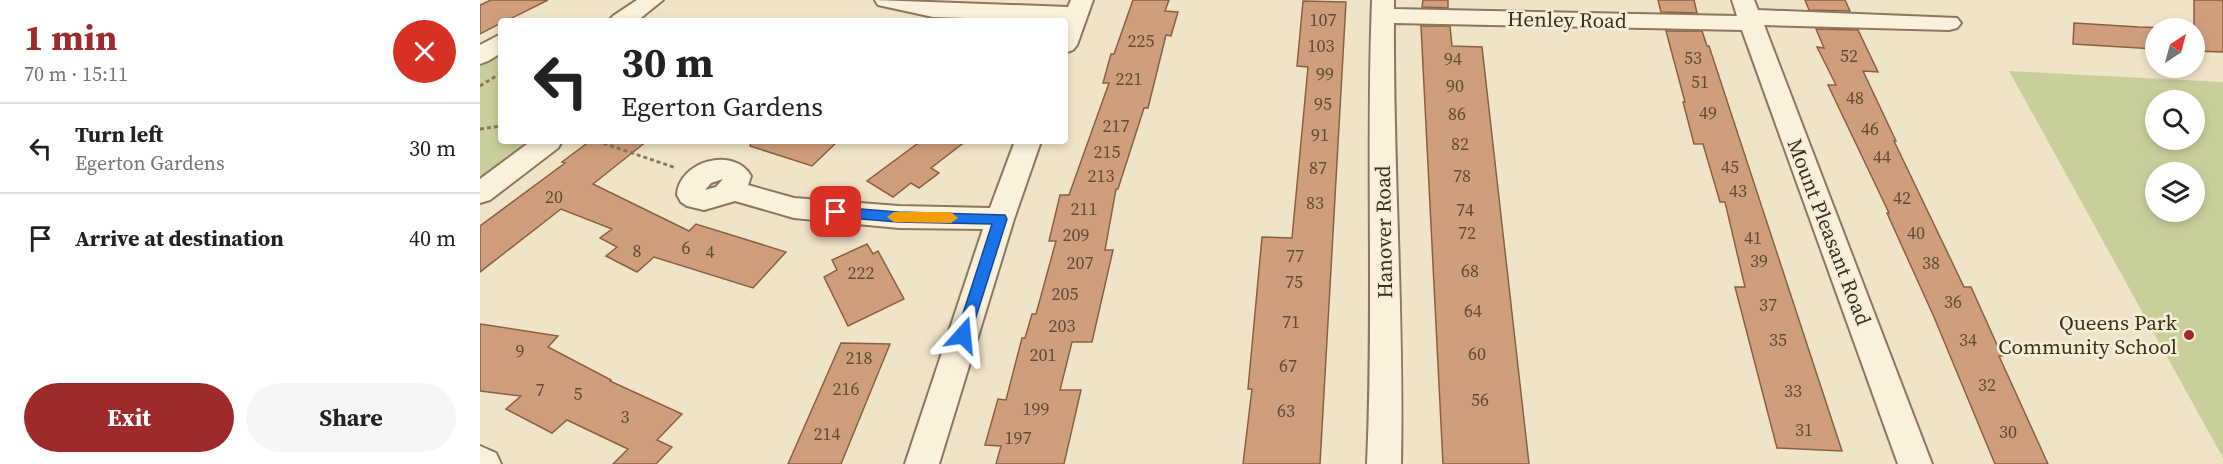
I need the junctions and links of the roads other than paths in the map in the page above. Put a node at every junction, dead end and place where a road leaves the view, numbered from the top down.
1 (652, 0) edge
2 (886, 0) edge
3 (1079, 7) edge
4 (1383, 8) edge
5 (1748, 13) edge
6 (625, 18) edge
7 (1949, 23) dead end
8 (1068, 37) edge
9 (498, 44) edge
10 (480, 56) edge
11 (545, 144) edge
12 (1028, 144) edge
13 (703, 174) road end
14 (480, 193) edge
15 (1000, 219) junction
16 (922, 464) edge
17 (1384, 464) edge
18 (1915, 464) edge

1 - 6 street
2 - 3 street
3 - 8 street
4 - 5 street, Henley Road
4 - 17 street, Hanover Road
5 - 7 street, Henley Road
5 - 18 street, Mount Pleasant Road
9 - 10 street
11 - 14 street
12 - 15 street
13 - 15 street
15 - 16 street

